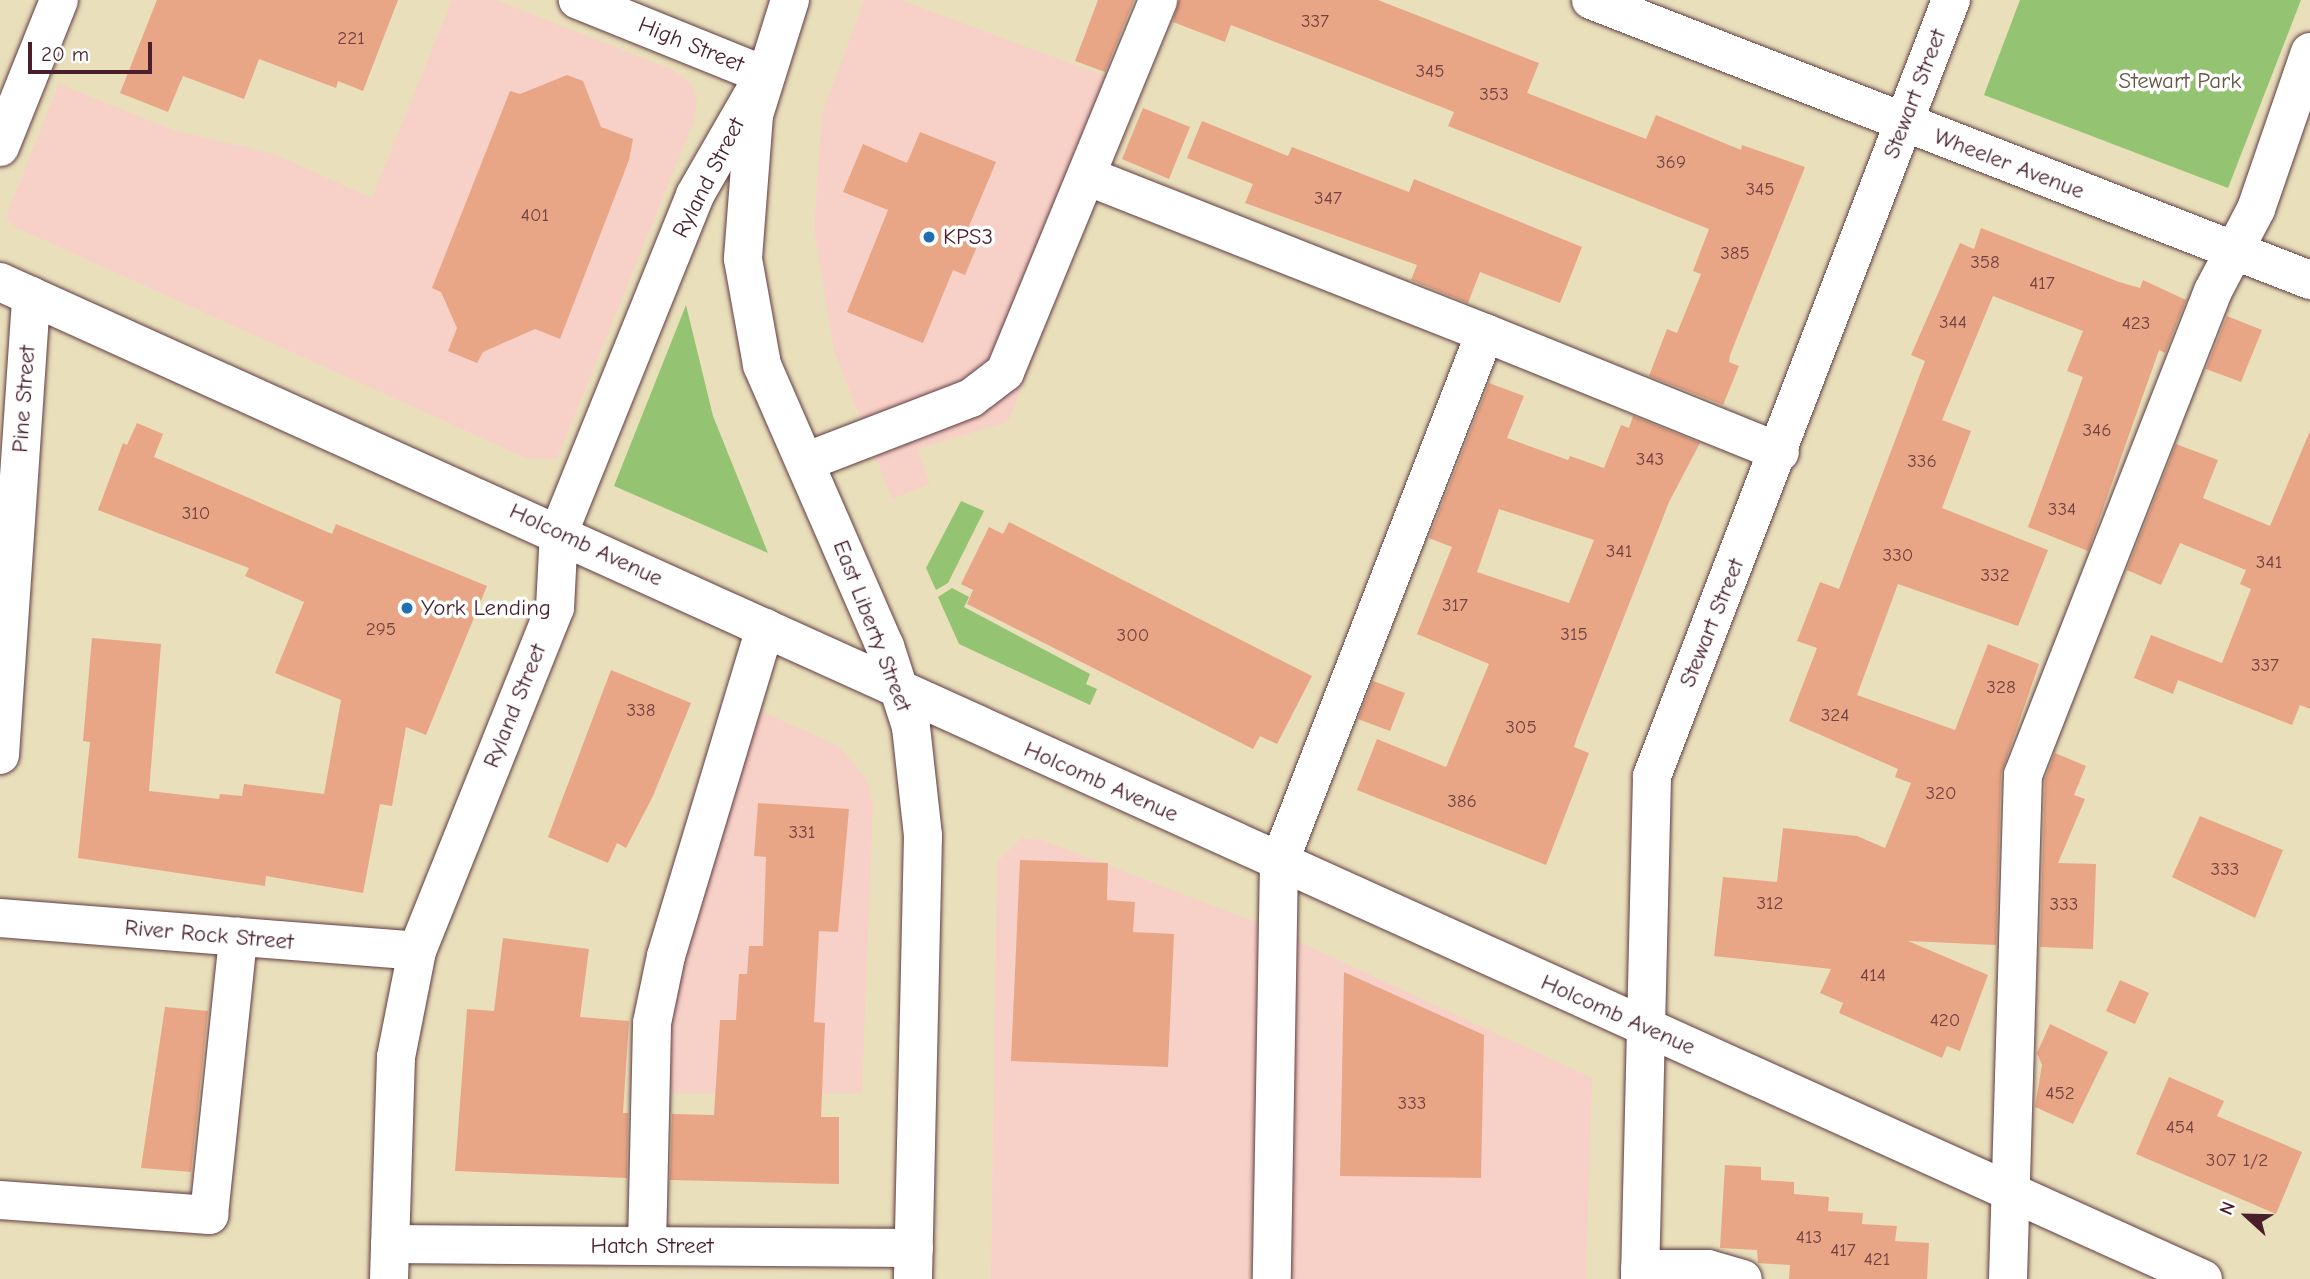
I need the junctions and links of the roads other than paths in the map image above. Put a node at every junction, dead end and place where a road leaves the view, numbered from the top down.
1 (59, 0) edge
2 (578, 0) edge
3 (790, 0) edge
4 (1158, 0) edge
5 (1591, 0) edge
6 (1951, 0) edge
7 (2310, 52) edge
8 (764, 75) junction
9 (1903, 124) junction
10 (0, 147) edge
11 (1089, 177) junction
12 (2232, 250) junction
13 (2310, 280) edge
14 (15, 289) edge
15 (1485, 333) junction
16 (1780, 452) junction
17 (805, 462) junction
18 (559, 532) junction
19 (765, 628) junction
20 (901, 691) junction
21 (0, 755) edge
22 (1279, 863) junction
23 (0, 918) edge
24 (238, 937) junction
25 (417, 951) junction
26 (1645, 1028) junction
27 (2011, 1191) junction
28 (0, 1200) edge
29 (648, 1245) junction
30 (389, 1261) edge
31 (913, 1264) edge
32 (1640, 1274) edge
33 (1272, 1279) edge
34 (1743, 1279) edge
35 (2008, 1279) edge
36 (2203, 1279) edge

1 - 10 street
2 - 8 street, High Street
3 - 8 street, Ryland Street
4 - 11 street
5 - 9 street, Wheeler Avenue
6 - 9 street, Stewart Street
7 - 12 street
8 - 17 street, East Liberty Street
8 - 18 street, Ryland Street
9 - 12 street, Wheeler Avenue
9 - 16 street, Stewart Street
11 - 15 street
11 - 17 street
12 - 13 street, Wheeler Avenue
12 - 27 street
14 - 18 street, Holcomb Avenue
14 - 21 street, Pine Street
15 - 16 street
15 - 22 street
16 - 26 street, Stewart Street
17 - 20 street, East Liberty Street
18 - 19 street, Holcomb Avenue
18 - 25 street, Ryland Street
19 - 20 street, Holcomb Avenue
19 - 29 street
20 - 22 street, Holcomb Avenue
20 - 31 street, East Liberty Street
22 - 26 street, Holcomb Avenue
22 - 33 street
23 - 24 street, River Rock Street
24 - 25 street, River Rock Street
24 - 28 street
25 - 30 street, Ryland Street
26 - 27 street, Holcomb Avenue
26 - 32 street, Stewart Street
27 - 35 street
27 - 36 street, Holcomb Avenue
29 - 30 street, Hatch Street
29 - 31 street, Hatch Street
32 - 34 street

